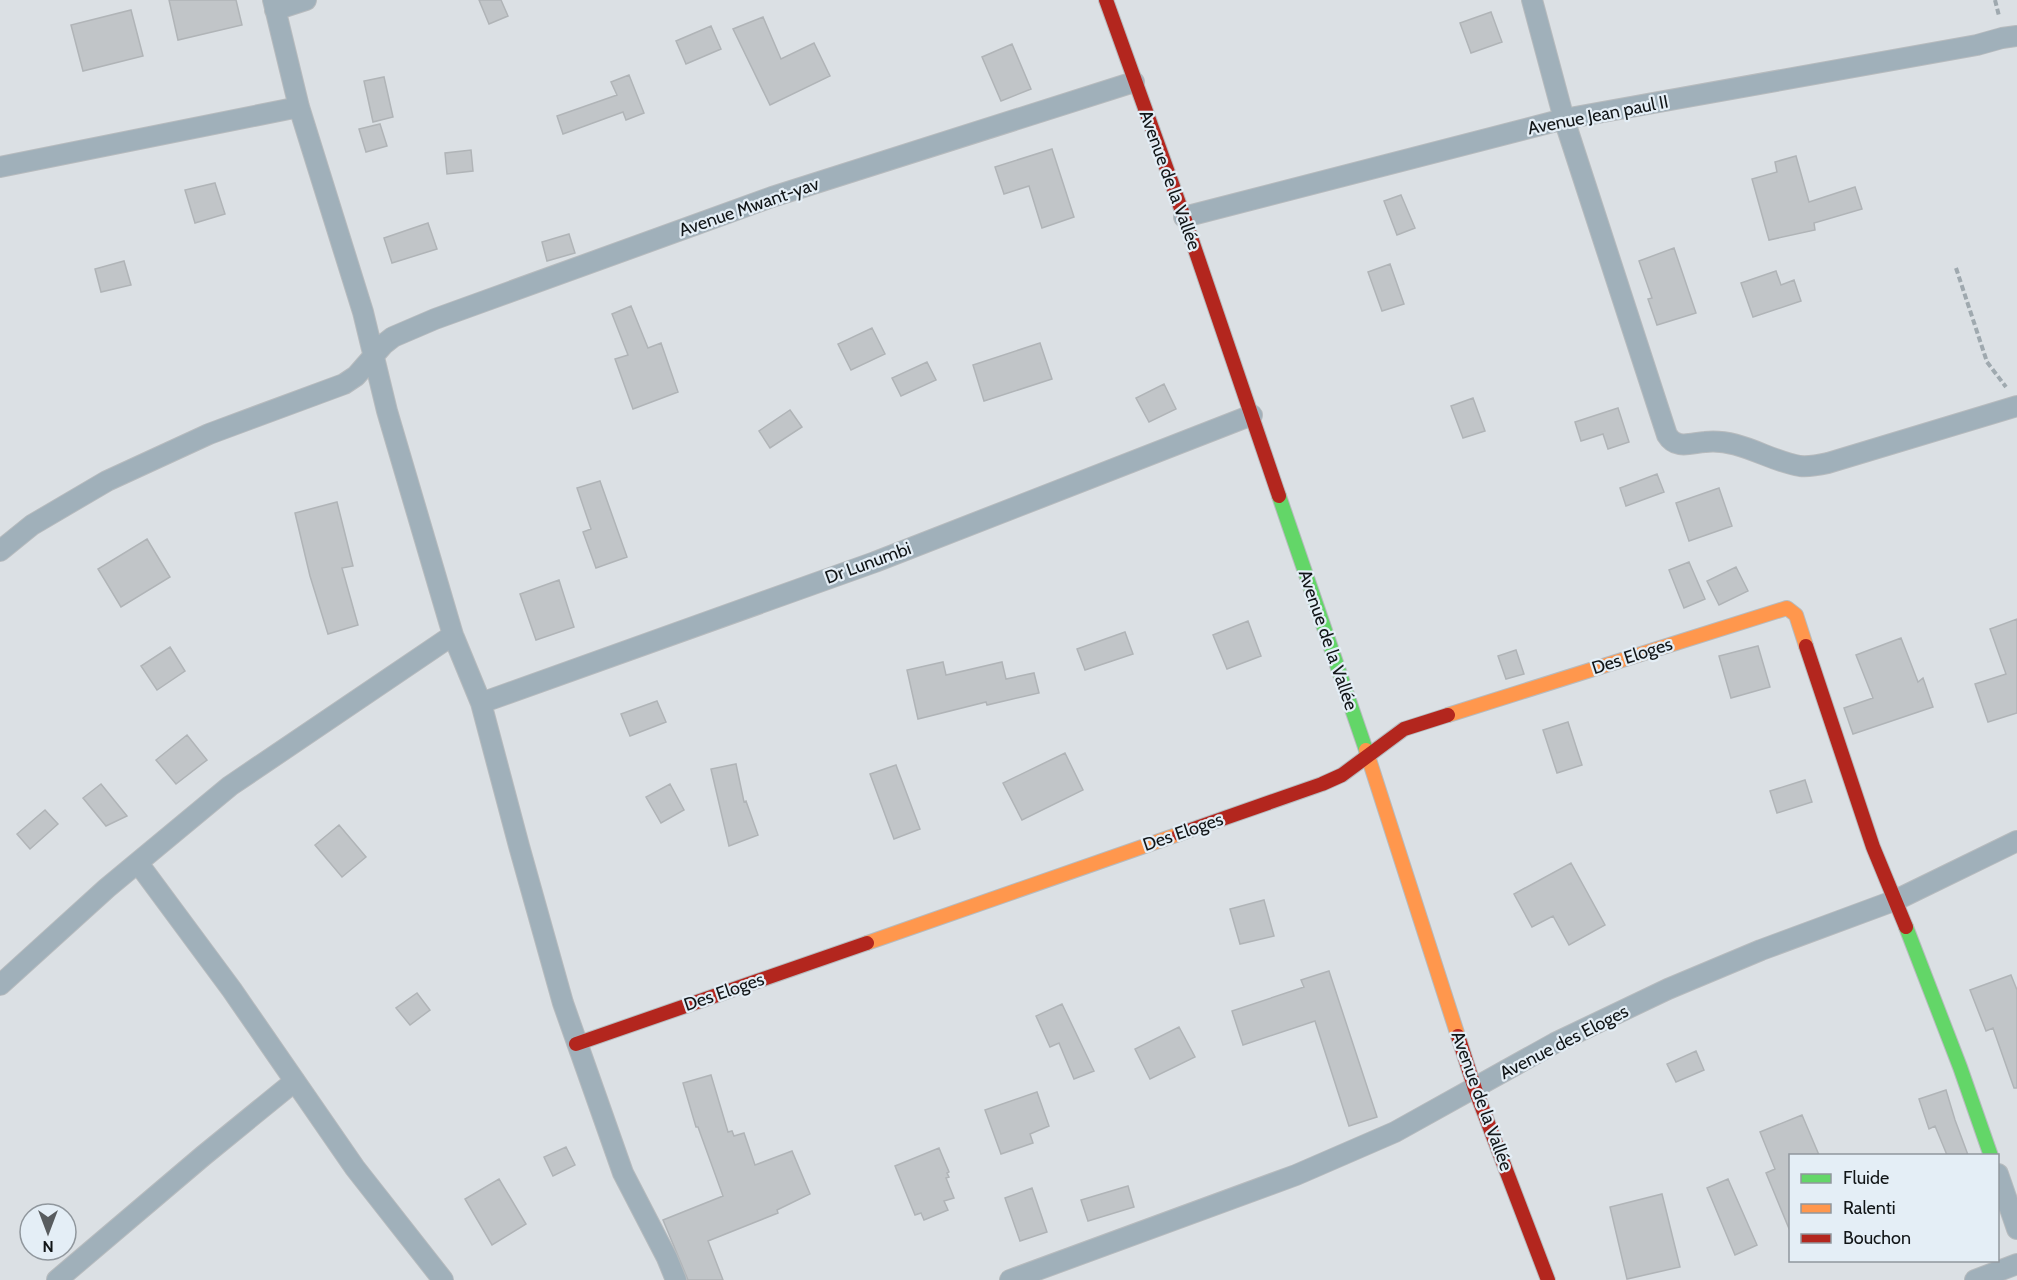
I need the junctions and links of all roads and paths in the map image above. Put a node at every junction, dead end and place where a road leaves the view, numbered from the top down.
1 (306, 0) edge
2 (1106, 0) edge
3 (1532, 0) edge
4 (274, 5) edge
5 (2017, 36) edge
6 (1134, 82) junction
7 (299, 107) junction
8 (1564, 119) junction
9 (0, 167) edge
10 (1184, 217) junction
11 (1956, 268) dead end
12 (375, 356) junction
13 (2014, 400) edge
14 (1252, 415) junction
15 (0, 551) edge
16 (453, 635) junction
17 (481, 703) junction
18 (1368, 757) junction
19 (2017, 841) edge
20 (138, 863) junction
21 (1896, 900) junction
22 (3, 975) edge
23 (576, 1044) junction
24 (295, 1081) junction
25 (1475, 1089) junction
26 (1991, 1154) edge
27 (1999, 1177) edge
28 (2017, 1229) edge
29 (2017, 1264) edge
30 (57, 1280) edge
31 (443, 1280) edge
32 (676, 1280) edge
33 (1010, 1280) edge
34 (1548, 1280) edge
35 (1975, 1280) edge

1 - 4 street
2 - 6 street, Avenue de la Vallée
3 - 8 street
4 - 7 street
5 - 8 street, Avenue Jean paul II
6 - 10 street, Avenue de la Vallée
6 - 12 street, Avenue Mwant-yav
7 - 9 street
7 - 12 street
8 - 10 street, Avenue Jean paul II
8 - 13 street
10 - 14 street, Avenue de la Vallée
11 - 13 path
12 - 15 street, Avenue Mwant-yav
12 - 16 street
14 - 17 street, Dr Lunumbi
14 - 18 street, Avenue de la Vallée
16 - 17 street
16 - 20 street
17 - 23 street
18 - 21 street, Des Eloges
18 - 23 street, Des Eloges
18 - 25 street, Avenue de la Vallée
19 - 21 street, Avenue des Eloges
20 - 22 street
20 - 24 street
21 - 25 street, Avenue des Eloges
21 - 26 street
23 - 32 street
24 - 30 street
24 - 31 street
25 - 33 street, Avenue des Eloges
25 - 34 street, Avenue de la Vallée
27 - 28 street
29 - 35 street

